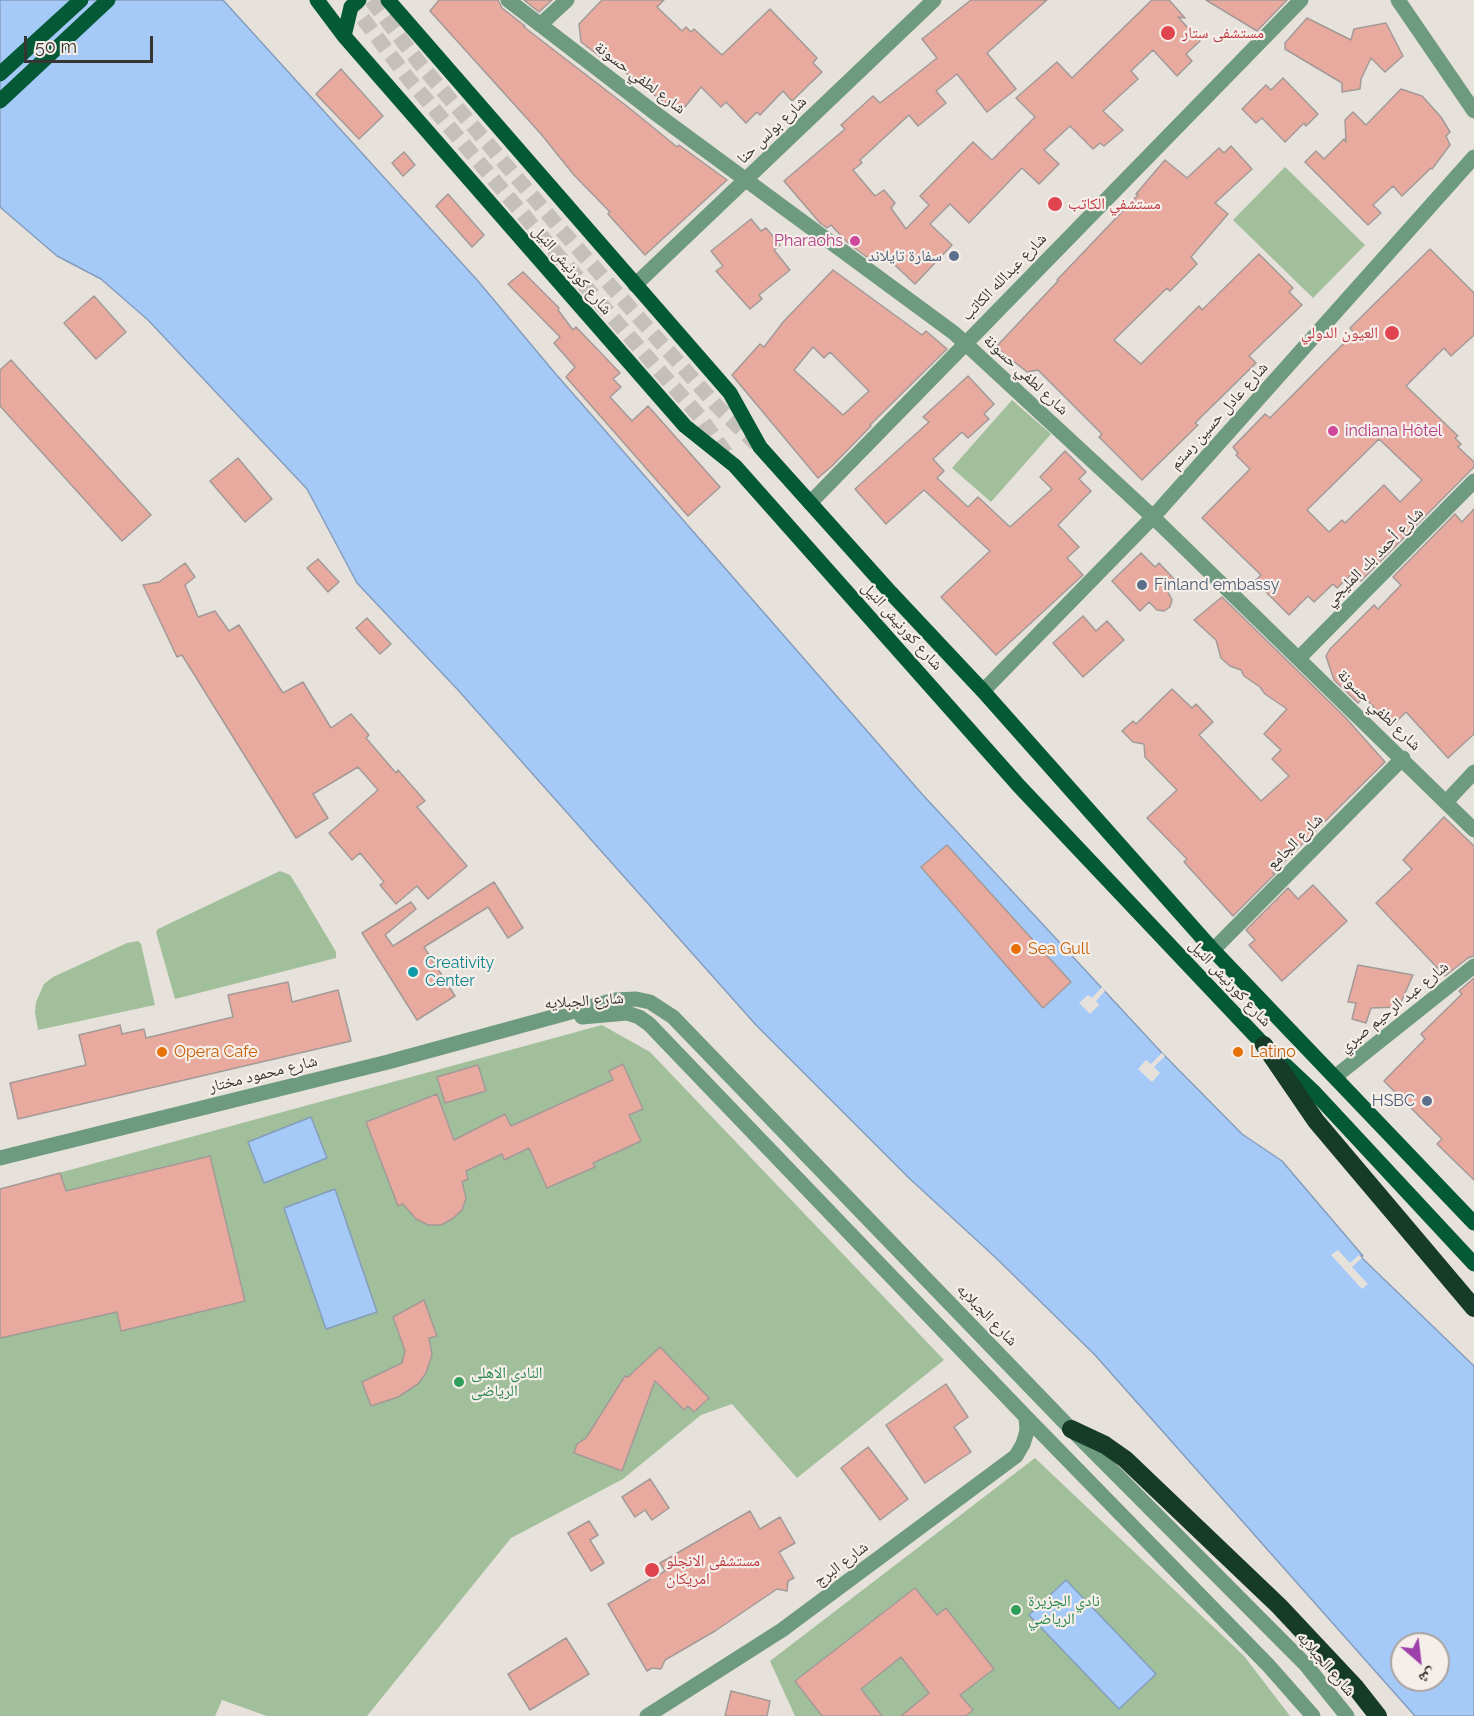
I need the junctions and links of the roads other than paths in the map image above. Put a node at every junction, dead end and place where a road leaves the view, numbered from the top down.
1 (81, 0) edge
2 (108, 0) edge
3 (317, 0) edge
4 (359, 0) edge
5 (388, 0) edge
6 (508, 0) edge
7 (567, 0) edge
8 (934, 0) edge
9 (1300, 0) edge
10 (1398, 0) edge
11 (540, 24) junction
12 (344, 36) junction
13 (0, 74) edge
14 (0, 101) edge
15 (1474, 111) edge
16 (1474, 157) edge
17 (746, 180) junction
18 (635, 285) junction
19 (965, 343) junction
20 (1474, 481) edge
21 (810, 503) junction
22 (1153, 517) junction
23 (1299, 658) junction
24 (983, 691) junction
25 (1403, 758) junction
26 (1474, 772) edge
27 (1446, 801) junction
28 (1474, 830) edge
29 (1214, 950) junction
30 (1474, 966) edge
31 (535, 1023) junction
32 (1264, 1045) junction
33 (1336, 1076) junction
34 (0, 1158) edge
35 (1474, 1222) edge
36 (1474, 1264) edge
37 (1474, 1308) edge
38 (1026, 1417) junction
39 (1071, 1428) junction
40 (647, 1716) edge
41 (1313, 1716) edge
42 (1347, 1716) edge
43 (1378, 1716) edge

1 - 13 main road
2 - 14 main road
3 - 12 main road, شارع كورنيش النيل
4 - 12 main road
5 - 18 main road, شارع كورنيش النيل
6 - 11 street, شارع لطفي حسونة
7 - 11 street
8 - 17 street, شارع بولس حنا
9 - 19 street, شارع عبدالله الكاتب
10 - 15 street
11 - 17 street, شارع لطفي حسونة
12 - 32 main road, شارع كورنيش النيل
16 - 22 street, شارع عادل حسين رستم
17 - 18 street, شارع بولس حنا
17 - 19 street, شارع لطفي حسونة
18 - 21 main road, شارع كورنيش النيل
19 - 21 street, شارع عبدالله الكاتب
19 - 22 street, شارع لطفي حسونة
20 - 23 street, شارع أحمد بك المليجي
21 - 24 main road, شارع كورنيش النيل
22 - 23 street, شارع لطفي حسونة
22 - 24 street, شارع عادل حسين رستم
23 - 25 street, شارع لطفي حسونة
24 - 29 main road, شارع كورنيش النيل
25 - 27 street, شارع لطفي حسونة
25 - 29 street, شارع الجامع
26 - 27 street
27 - 28 street, شارع لطفي حسونة
29 - 33 main road, شارع كورنيش النيل
30 - 33 street, شارع عبد الرحيم صبري
31 - 34 street, شارع محمود مختار
31 - 38 street, شارع الجبلايه
31 - 39 street, شارع الجبلايه
32 - 36 main road, شارع كورنيش النيل
32 - 37 highway
33 - 35 main road, شارع كورنيش النيل
38 - 40 street, شارع البرج
38 - 41 street, شارع الجبلايه
39 - 42 street, شارع الجبلايه
39 - 43 highway

